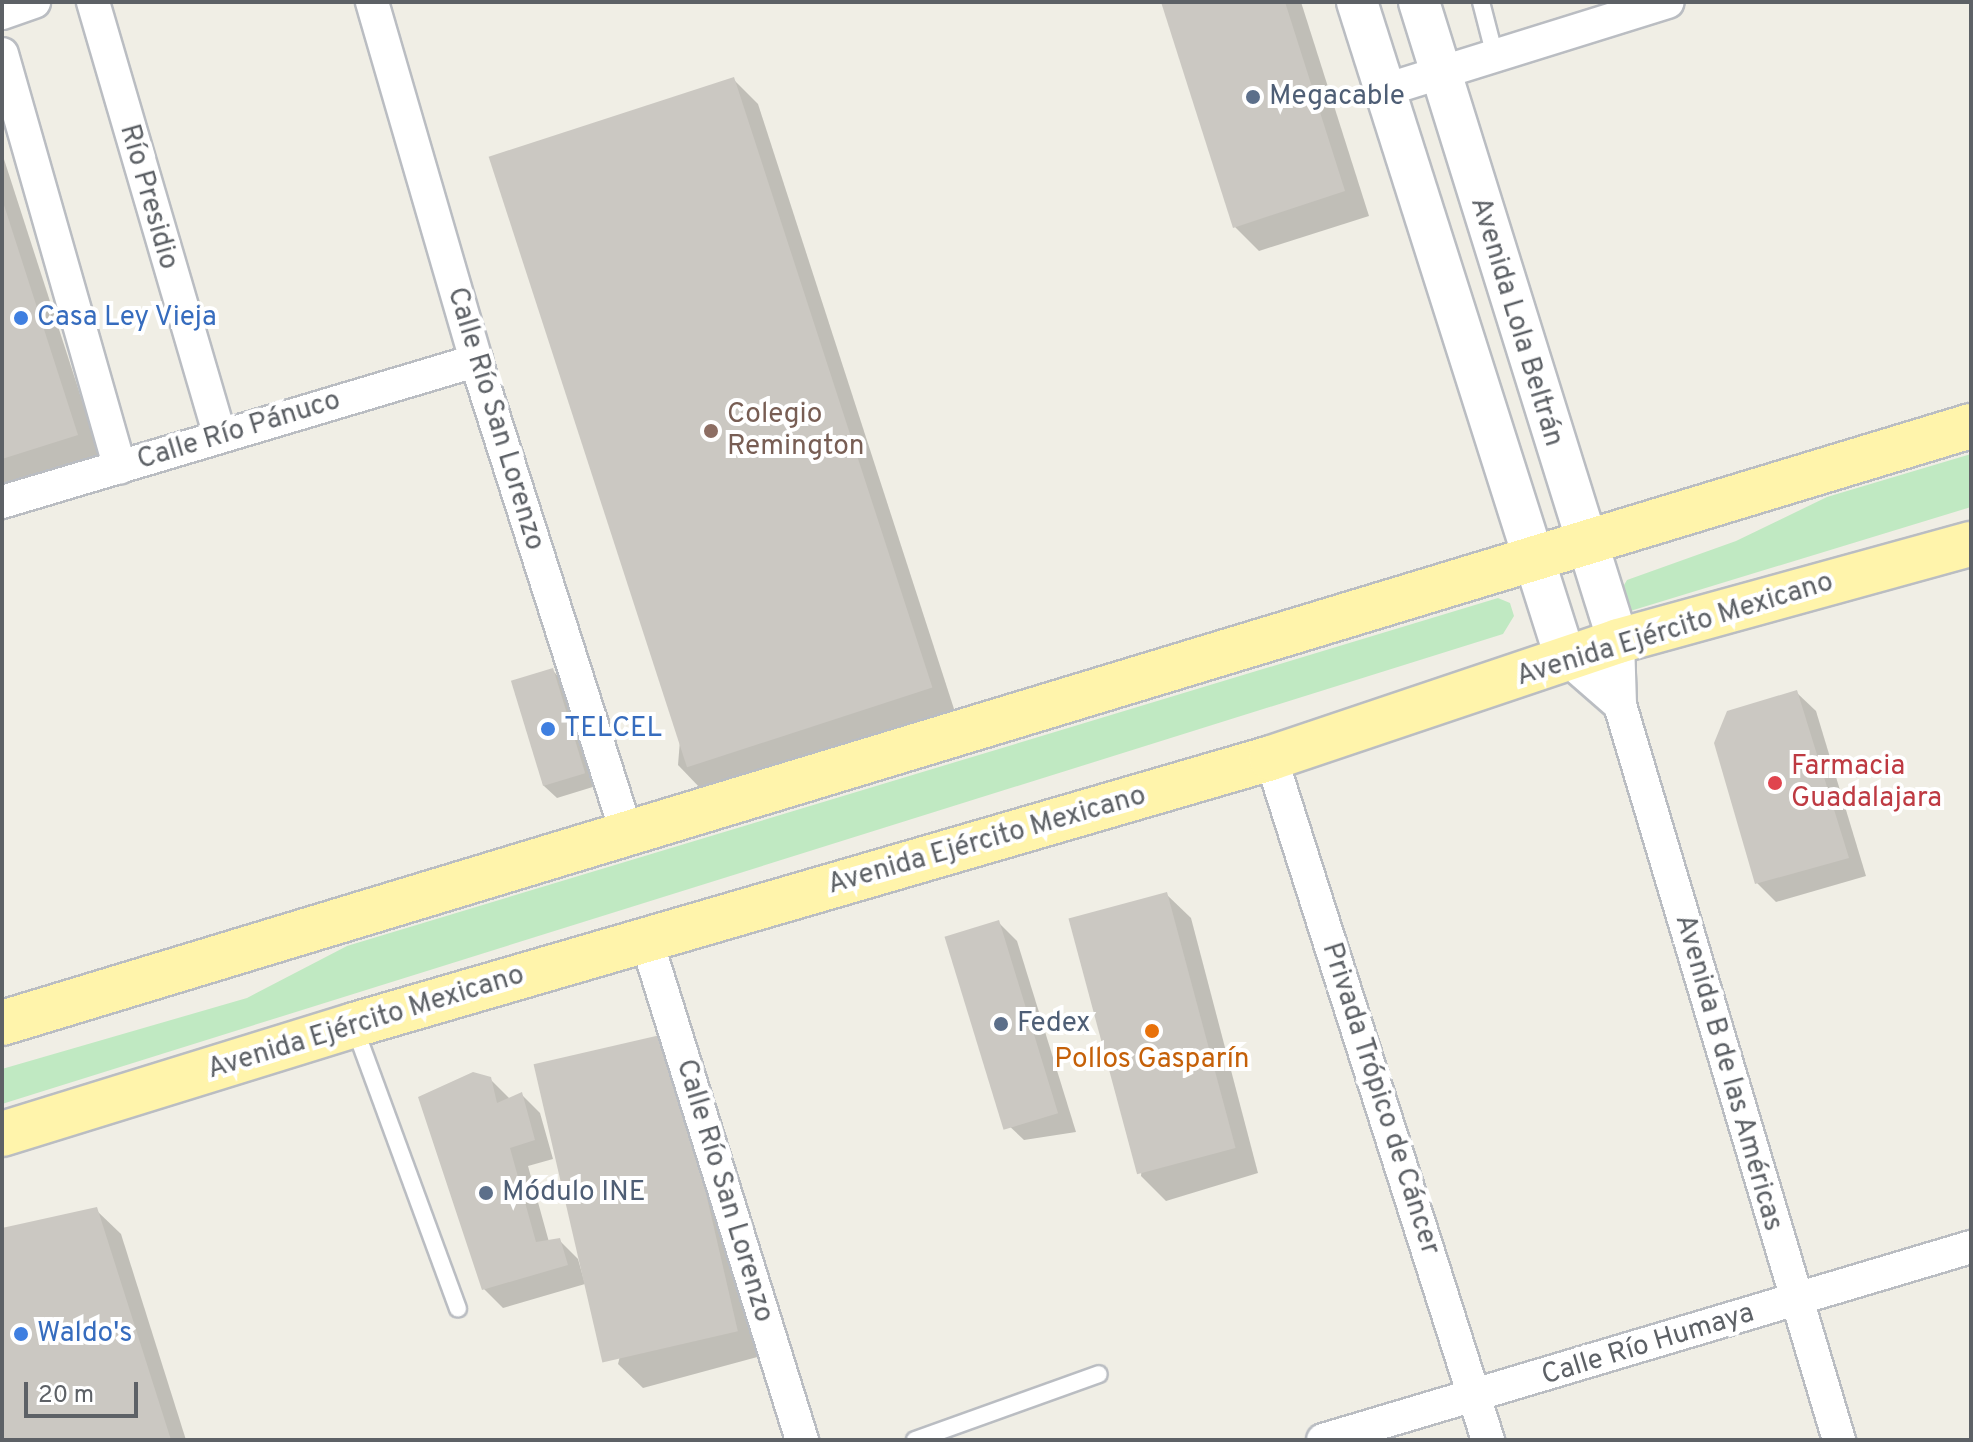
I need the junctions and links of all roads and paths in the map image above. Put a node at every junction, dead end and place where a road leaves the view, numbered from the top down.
1 (34, 2) edge
2 (93, 2) edge
3 (372, 2) edge
4 (1357, 2) edge
5 (1419, 2) edge
6 (1481, 2) edge
7 (1668, 2) edge
8 (3, 12) edge
9 (2, 54) edge
10 (1495, 56) junction
11 (1440, 73) junction
12 (1385, 90) junction
13 (476, 361) junction
14 (1971, 426) edge
15 (220, 436) junction
16 (120, 467) junction
17 (2, 502) edge
18 (1583, 543) junction
19 (1971, 544) edge
20 (1531, 560) junction
21 (1618, 641) junction
22 (1565, 657) junction
23 (1620, 705) junction
24 (1271, 758) junction
25 (627, 833) junction
26 (647, 942) junction
27 (2, 1023) edge
28 (354, 1025) junction
29 (2, 1134) edge
30 (1971, 1247) edge
31 (1796, 1301) junction
32 (458, 1308) dead end
33 (1099, 1374) dead end
34 (1475, 1397) junction
35 (802, 1440) edge
36 (915, 1440) edge
37 (1323, 1440) edge
38 (1488, 1440) edge
39 (1839, 1440) edge

1 - 8 street
2 - 15 street, Río Presidio
3 - 13 street, Calle Río San Lorenzo
4 - 12 street, Avenida Lola Beltrán
5 - 11 street, Avenida Lola Beltrán
6 - 10 lane
7 - 10 street
9 - 16 street
10 - 11 street
11 - 12 street
11 - 18 street, Avenida Lola Beltrán
12 - 20 street, Avenida Lola Beltrán
13 - 15 street, Calle Río Pánuco
13 - 25 street, Calle Río San Lorenzo
14 - 18 main road
15 - 16 street, Calle Río Pánuco
16 - 17 street, Calle Río Pánuco
18 - 20 main road
18 - 21 street, Avenida Lola Beltrán
19 - 21 main road, Avenida Ejército Mexicano
20 - 22 street, Avenida Lola Beltrán
20 - 25 main road
21 - 22 main road, Avenida Ejército Mexicano
21 - 23 street, Avenida B de las Américas
22 - 23 street
22 - 24 main road, Avenida Ejército Mexicano
23 - 31 street, Avenida B de las Américas
24 - 26 main road, Avenida Ejército Mexicano
24 - 34 street, Privada Trópico de Cáncer
25 - 27 main road
26 - 28 main road, Avenida Ejército Mexicano
26 - 35 street, Calle Río San Lorenzo
28 - 29 main road, Avenida Ejército Mexicano
28 - 32 lane
30 - 31 street, Calle Río Humaya
31 - 34 street, Calle Río Humaya
31 - 39 street, Avenida B de las Américas
33 - 36 lane
34 - 37 street, Calle Río Humaya
34 - 38 street, Privada Trópico de Cáncer

